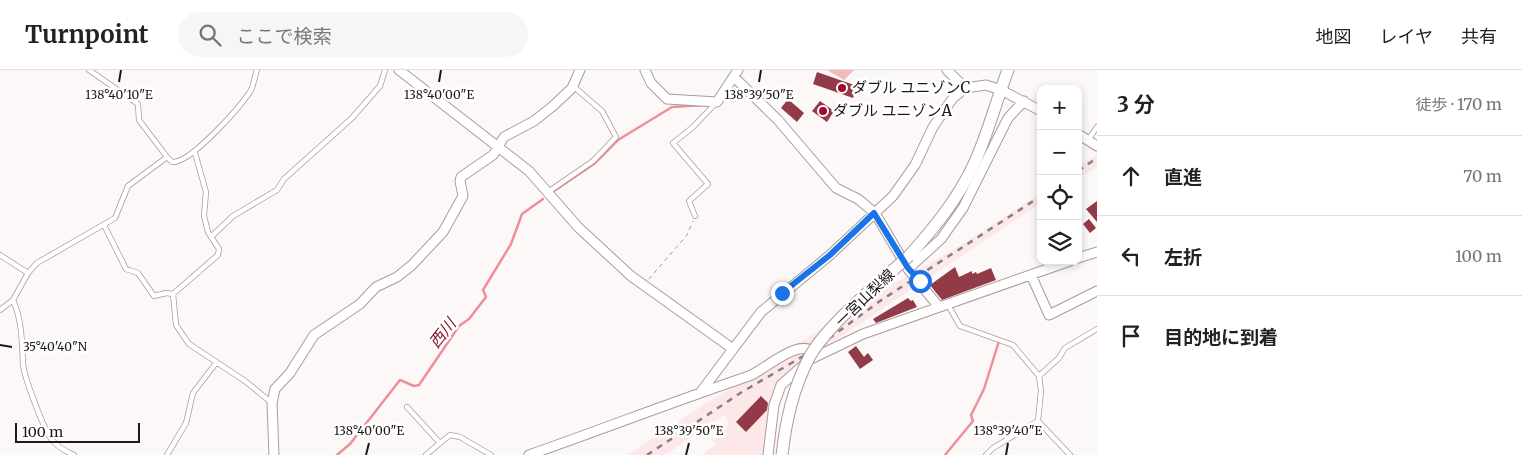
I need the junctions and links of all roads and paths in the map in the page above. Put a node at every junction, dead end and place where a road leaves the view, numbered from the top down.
1 (90, 70) edge
2 (257, 70) edge
3 (385, 70) edge
4 (399, 70) edge
5 (580, 70) edge
6 (645, 70) edge
7 (946, 70) edge
8 (1008, 70) edge
9 (736, 74) edge
10 (573, 86) junction
11 (965, 88) junction
12 (1000, 90) junction
13 (717, 102) junction
14 (1024, 102) junction
15 (1037, 109) edge
16 (1097, 128) edge
17 (1082, 136) edge
18 (1088, 140) junction
19 (499, 146) junction
20 (1097, 146) edge
21 (194, 153) junction
22 (166, 157) junction
23 (547, 192) junction
24 (874, 213) junction
25 (695, 216) joint
26 (104, 226) junction
27 (211, 236) junction
28 (1097, 252) edge
29 (0, 255) edge
30 (1082, 257) edge
31 (1059, 265) edge
32 (908, 268) junction
33 (28, 273) junction
34 (1031, 275) junction
35 (644, 285) junction
36 (1097, 291) edge
37 (173, 294) junction
38 (14, 300) junction
39 (943, 305) junction
40 (0, 310) edge
41 (1097, 329) edge
42 (733, 349) junction
43 (809, 360) junction
44 (216, 363) junction
45 (1039, 376) junction
46 (700, 393) junction
47 (272, 403) junction
48 (407, 407) dead end
49 (1038, 421) junction
50 (440, 443) junction
51 (74, 455) edge
52 (167, 455) edge
53 (274, 455) edge
54 (426, 455) edge
55 (491, 455) edge
56 (529, 455) edge
57 (768, 455) edge
58 (782, 455) edge
59 (986, 455) edge
60 (1070, 455) edge

1 - 22 lane
2 - 21 lane
3 - 27 lane
4 - 19 street
5 - 10 street
6 - 13 street
7 - 11 street
8 - 12 main road, 一宮山梨線
9 - 13 street
9 - 24 street
10 - 19 street
10 - 23 lane
11 - 12 street
11 - 24 street
12 - 14 street
12 - 58 main road, 一宮山梨線, bridge
13 - 25 lane
14 - 15 street
14 - 32 street
16 - 18 lane
17 - 18 street
18 - 20 street
19 - 23 street
19 - 47 street
21 - 22 lane
21 - 27 lane
22 - 26 lane
23 - 35 street
24 - 32 street
24 - 42 street
25 - 35 path
26 - 33 lane
26 - 37 lane
27 - 37 lane
28 - 30 street
29 - 33 lane
31 - 34 street
32 - 39 street
33 - 38 lane
34 - 36 street
34 - 39 street
35 - 42 street
37 - 44 lane
38 - 40 lane
38 - 51 lane
39 - 43 street
39 - 45 lane
41 - 45 lane
42 - 46 street
43 - 46 street
43 - 57 street
44 - 47 lane
44 - 52 lane
45 - 49 lane
46 - 56 street
47 - 53 street
48 - 50 lane
49 - 59 lane
49 - 60 lane
50 - 54 lane
50 - 55 lane

